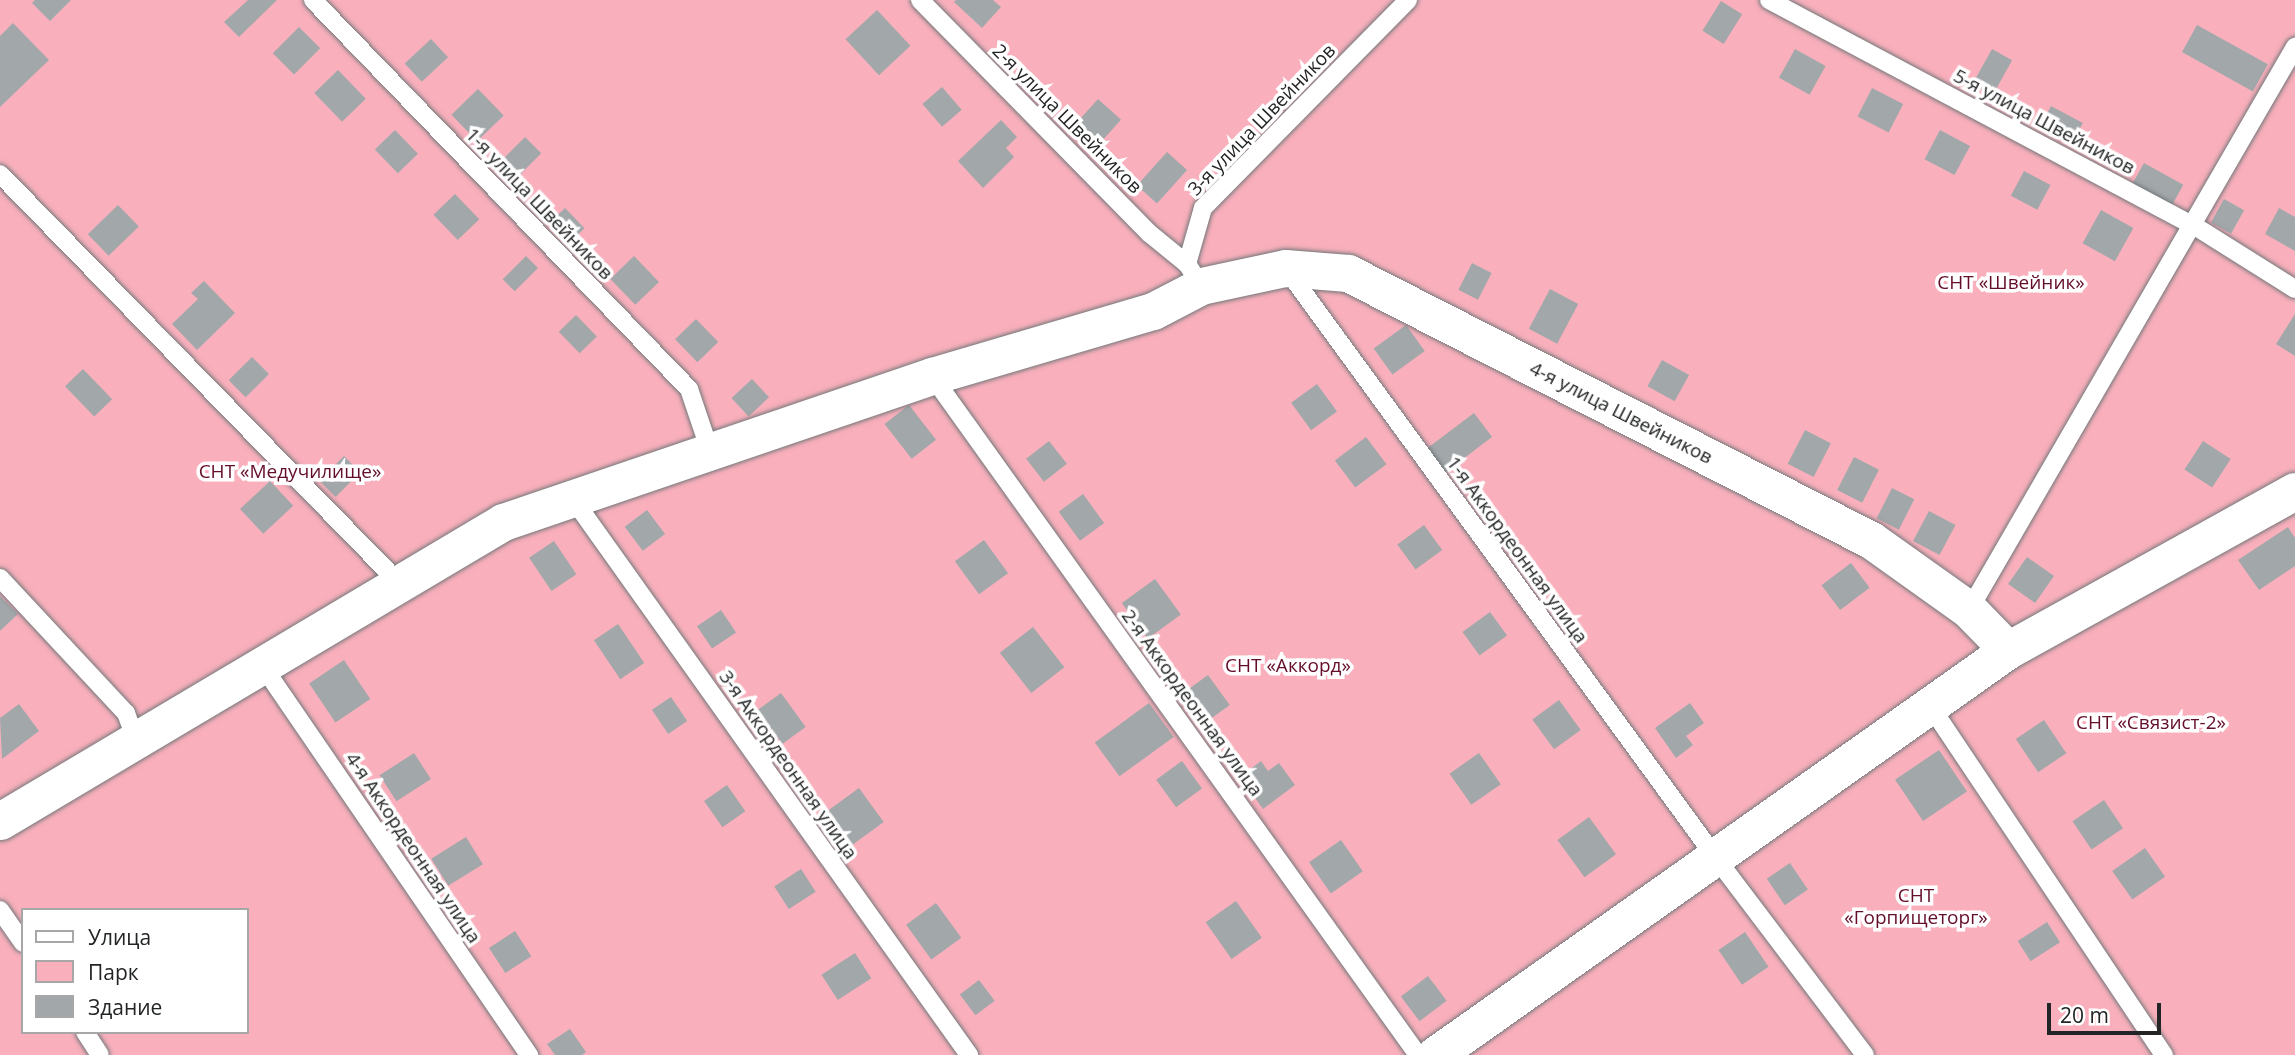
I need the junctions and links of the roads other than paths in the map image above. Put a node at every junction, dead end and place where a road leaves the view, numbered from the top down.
1 (313, 0) edge
2 (920, 0) edge
3 (1408, 0) edge
4 (1769, 0) edge
5 (2295, 47) edge
6 (0, 174) edge
7 (2193, 225) junction
8 (1285, 268) junction
9 (1194, 275) junction
10 (2295, 289) edge
11 (932, 376) junction
12 (710, 452) junction
13 (2295, 491) edge
14 (573, 499) junction
15 (0, 578) edge
16 (400, 584) junction
17 (1969, 610) junction
18 (2008, 650) junction
19 (262, 665) junction
20 (1931, 707) junction
21 (136, 740) junction
22 (0, 821) edge
23 (1716, 858) junction
24 (0, 910) edge
25 (21, 940) edge
26 (86, 1034) edge
27 (100, 1055) edge
28 (529, 1055) edge
29 (969, 1055) edge
30 (1418, 1055) edge
31 (1435, 1055) edge
32 (1865, 1055) edge
33 (2164, 1055) edge

1 - 12 lane, 1-я улица Швейников
2 - 9 lane, 2-я улица Швейников
3 - 9 lane, 3-я улица Швейников
4 - 7 lane, 5-я улица Швейников
5 - 7 lane
6 - 16 lane
7 - 10 lane, 5-я улица Швейников
7 - 17 lane
8 - 9 street, 4-я улица Швейников
8 - 17 street, 4-я улица Швейников
8 - 23 lane, 1-я Аккордеонная улица
9 - 11 street, 4-я улица Швейников
11 - 12 street, 4-я улица Швейников
11 - 30 lane, 2-я Аккордеонная улица
12 - 14 street, 4-я улица Швейников
13 - 18 street
14 - 16 street, 4-я улица Швейников
14 - 29 lane, 3-я Аккордеонная улица
15 - 21 lane
16 - 19 street, 4-я улица Швейников
17 - 18 street, 4-я улица Швейников
18 - 20 street
19 - 21 street, 4-я улица Швейников
19 - 28 lane, 4-я Аккордеонная улица
20 - 23 street
20 - 33 lane
21 - 22 street, 4-я улица Швейников
23 - 31 street
23 - 32 lane, 1-я Аккордеонная улица
24 - 25 lane
26 - 27 lane

